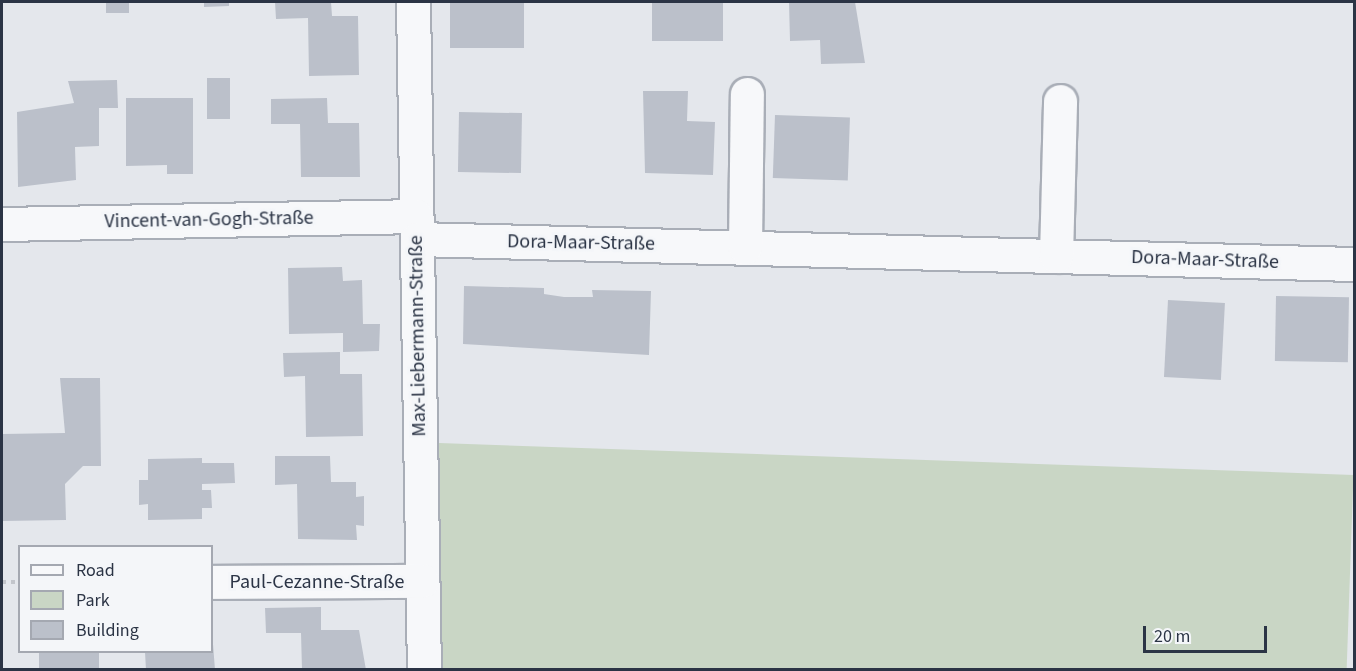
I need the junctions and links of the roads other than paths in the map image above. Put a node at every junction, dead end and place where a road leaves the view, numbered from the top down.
1 (413, 2) edge
2 (747, 94) dead end
3 (1060, 101) dead end
4 (2, 224) edge
5 (417, 228) junction
6 (745, 247) junction
7 (1056, 256) junction
8 (1354, 264) edge
9 (422, 581) junction
10 (213, 582) edge
11 (424, 669) edge

1 - 5 street, Max-Liebermann-Straße
2 - 6 street
3 - 7 street
4 - 5 street, Vincent-van-Gogh-Straße
5 - 6 street, Dora-Maar-Straße
5 - 9 street, Max-Liebermann-Straße
6 - 7 street, Dora-Maar-Straße
7 - 8 street, Dora-Maar-Straße
9 - 10 street, Paul-Cezanne-Straße
9 - 11 street, Max-Liebermann-Straße

